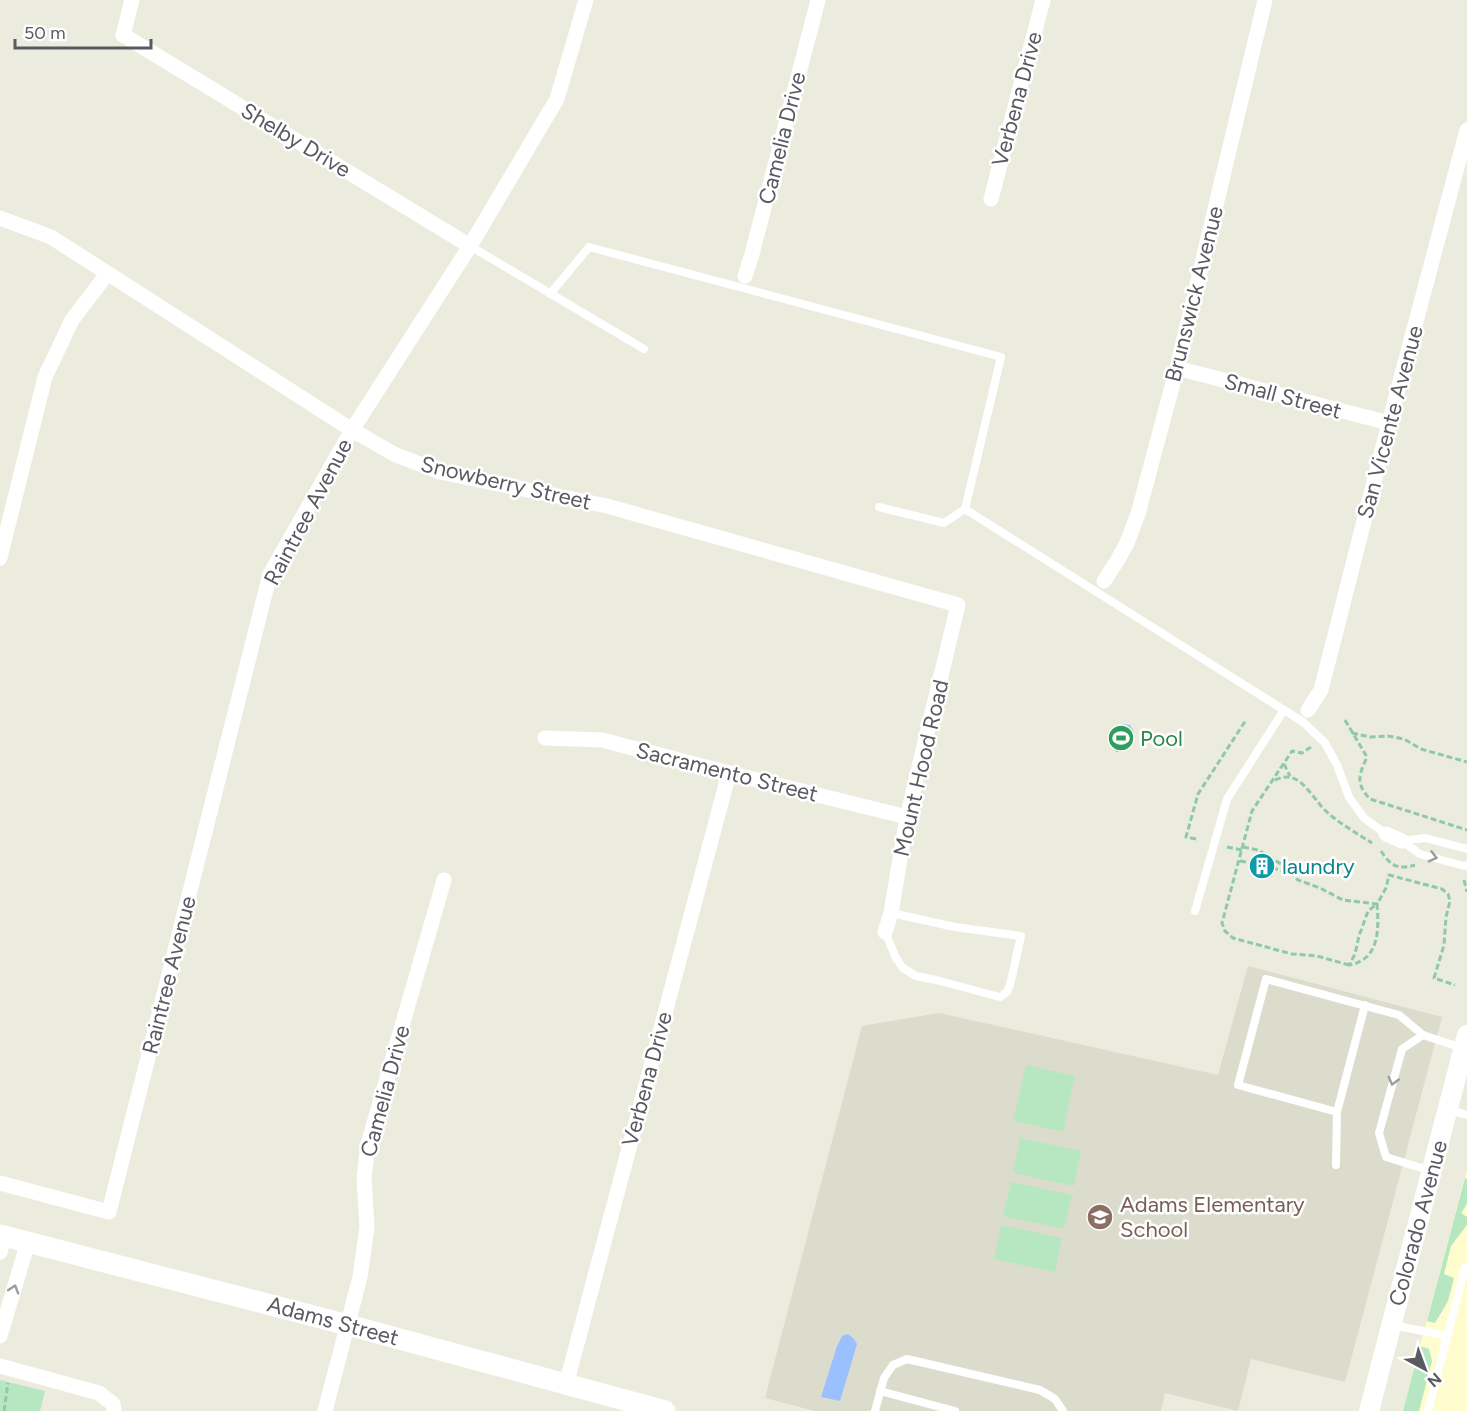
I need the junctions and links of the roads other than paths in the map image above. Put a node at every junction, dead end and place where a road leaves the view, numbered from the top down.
1 (132, 0) edge
2 (586, 0) edge
3 (818, 0) edge
4 (1043, 0) edge
5 (1265, 0) edge
6 (1467, 130) edge
7 (991, 199) dead end
8 (0, 218) edge
9 (470, 246) junction
10 (107, 274) junction
11 (744, 281) junction
12 (550, 294) junction
13 (644, 349) dead end
14 (1177, 368) junction
15 (1389, 423) junction
16 (352, 430) junction
17 (879, 507) dead end
18 (965, 509) junction
19 (0, 558) edge
20 (1100, 586) junction
21 (958, 606) joint
22 (1284, 710) junction
23 (1304, 715) junction
24 (545, 738) dead end
25 (729, 773) junction
26 (907, 817) junction
27 (1386, 834) joint
28 (1402, 841) junction
29 (1467, 849) edge
30 (1467, 865) edge
31 (444, 880) dead end
32 (1195, 911) dead end
33 (891, 913) junction
34 (885, 932) joint
35 (1365, 1005) junction
36 (1423, 1035) junction
37 (1465, 1042) edge
38 (1448, 1110) junction
39 (1337, 1112) junction
40 (1467, 1115) edge
41 (1336, 1165) dead end
42 (1431, 1171) junction
43 (0, 1183) edge
44 (2, 1241) edge
45 (28, 1242) junction
46 (1465, 1267) dead end
47 (1391, 1324) junction
48 (348, 1325) junction
49 (0, 1336) edge
50 (1447, 1336) junction
51 (5, 1367) edge
52 (566, 1385) junction
53 (880, 1391) junction
54 (619, 1405) edge
55 (113, 1407) edge
56 (325, 1411) edge
57 (664, 1411) edge
58 (875, 1411) edge
59 (956, 1411) edge
60 (1063, 1411) edge
61 (1369, 1411) edge
62 (1428, 1411) edge

1 - 9 street, Shelby Drive
2 - 9 street, Raintree Avenue
3 - 11 street, Camelia Drive
4 - 7 street, Verbena Drive
5 - 14 street, Brunswick Avenue
6 - 15 street, San Vicente Avenue
8 - 10 street, Snowberry Street
9 - 12 lane
9 - 16 street, Raintree Avenue
10 - 16 street, Snowberry Street
10 - 19 street
11 - 12 lane
11 - 18 lane
12 - 13 lane
14 - 15 street, Small Street
14 - 20 street, Brunswick Avenue
15 - 23 street, San Vicente Avenue
16 - 21 street, Snowberry Street
16 - 43 street, Raintree Avenue
17 - 18 lane
18 - 20 lane
20 - 22 lane
21 - 26 street, Mount Hood Road
22 - 23 lane
22 - 32 lane
23 - 27 lane
24 - 25 street, Sacramento Street
25 - 26 street, Sacramento Street
25 - 52 street, Verbena Drive
26 - 33 street, Mount Hood Road
27 - 28 street
28 - 29 lane
28 -> 30 lane
31 - 48 street, Camelia Drive
33 - 34 street, Mount Hood Road
33 - 34 lane
35 - 36 lane
35 - 39 lane
35 - 39 lane
36 - 37 lane
36 -> 42 lane
37 - 38 street, Colorado Avenue
38 - 40 lane
38 - 42 street, Colorado Avenue
39 - 41 lane
42 - 47 street, Colorado Avenue
44 - 45 main road, Adams Street
45 - 48 main road, Adams Street
49 -> 45 street
46 - 50 lane
47 - 50 lane
47 - 61 street, Colorado Avenue
48 - 52 main road, Adams Street
48 - 56 street, Camelia Drive
50 - 62 lane
51 - 55 street
52 - 54 main road, Adams Street
53 - 58 lane
53 - 59 lane
53 - 60 lane
54 - 57 main road, Adams Street

